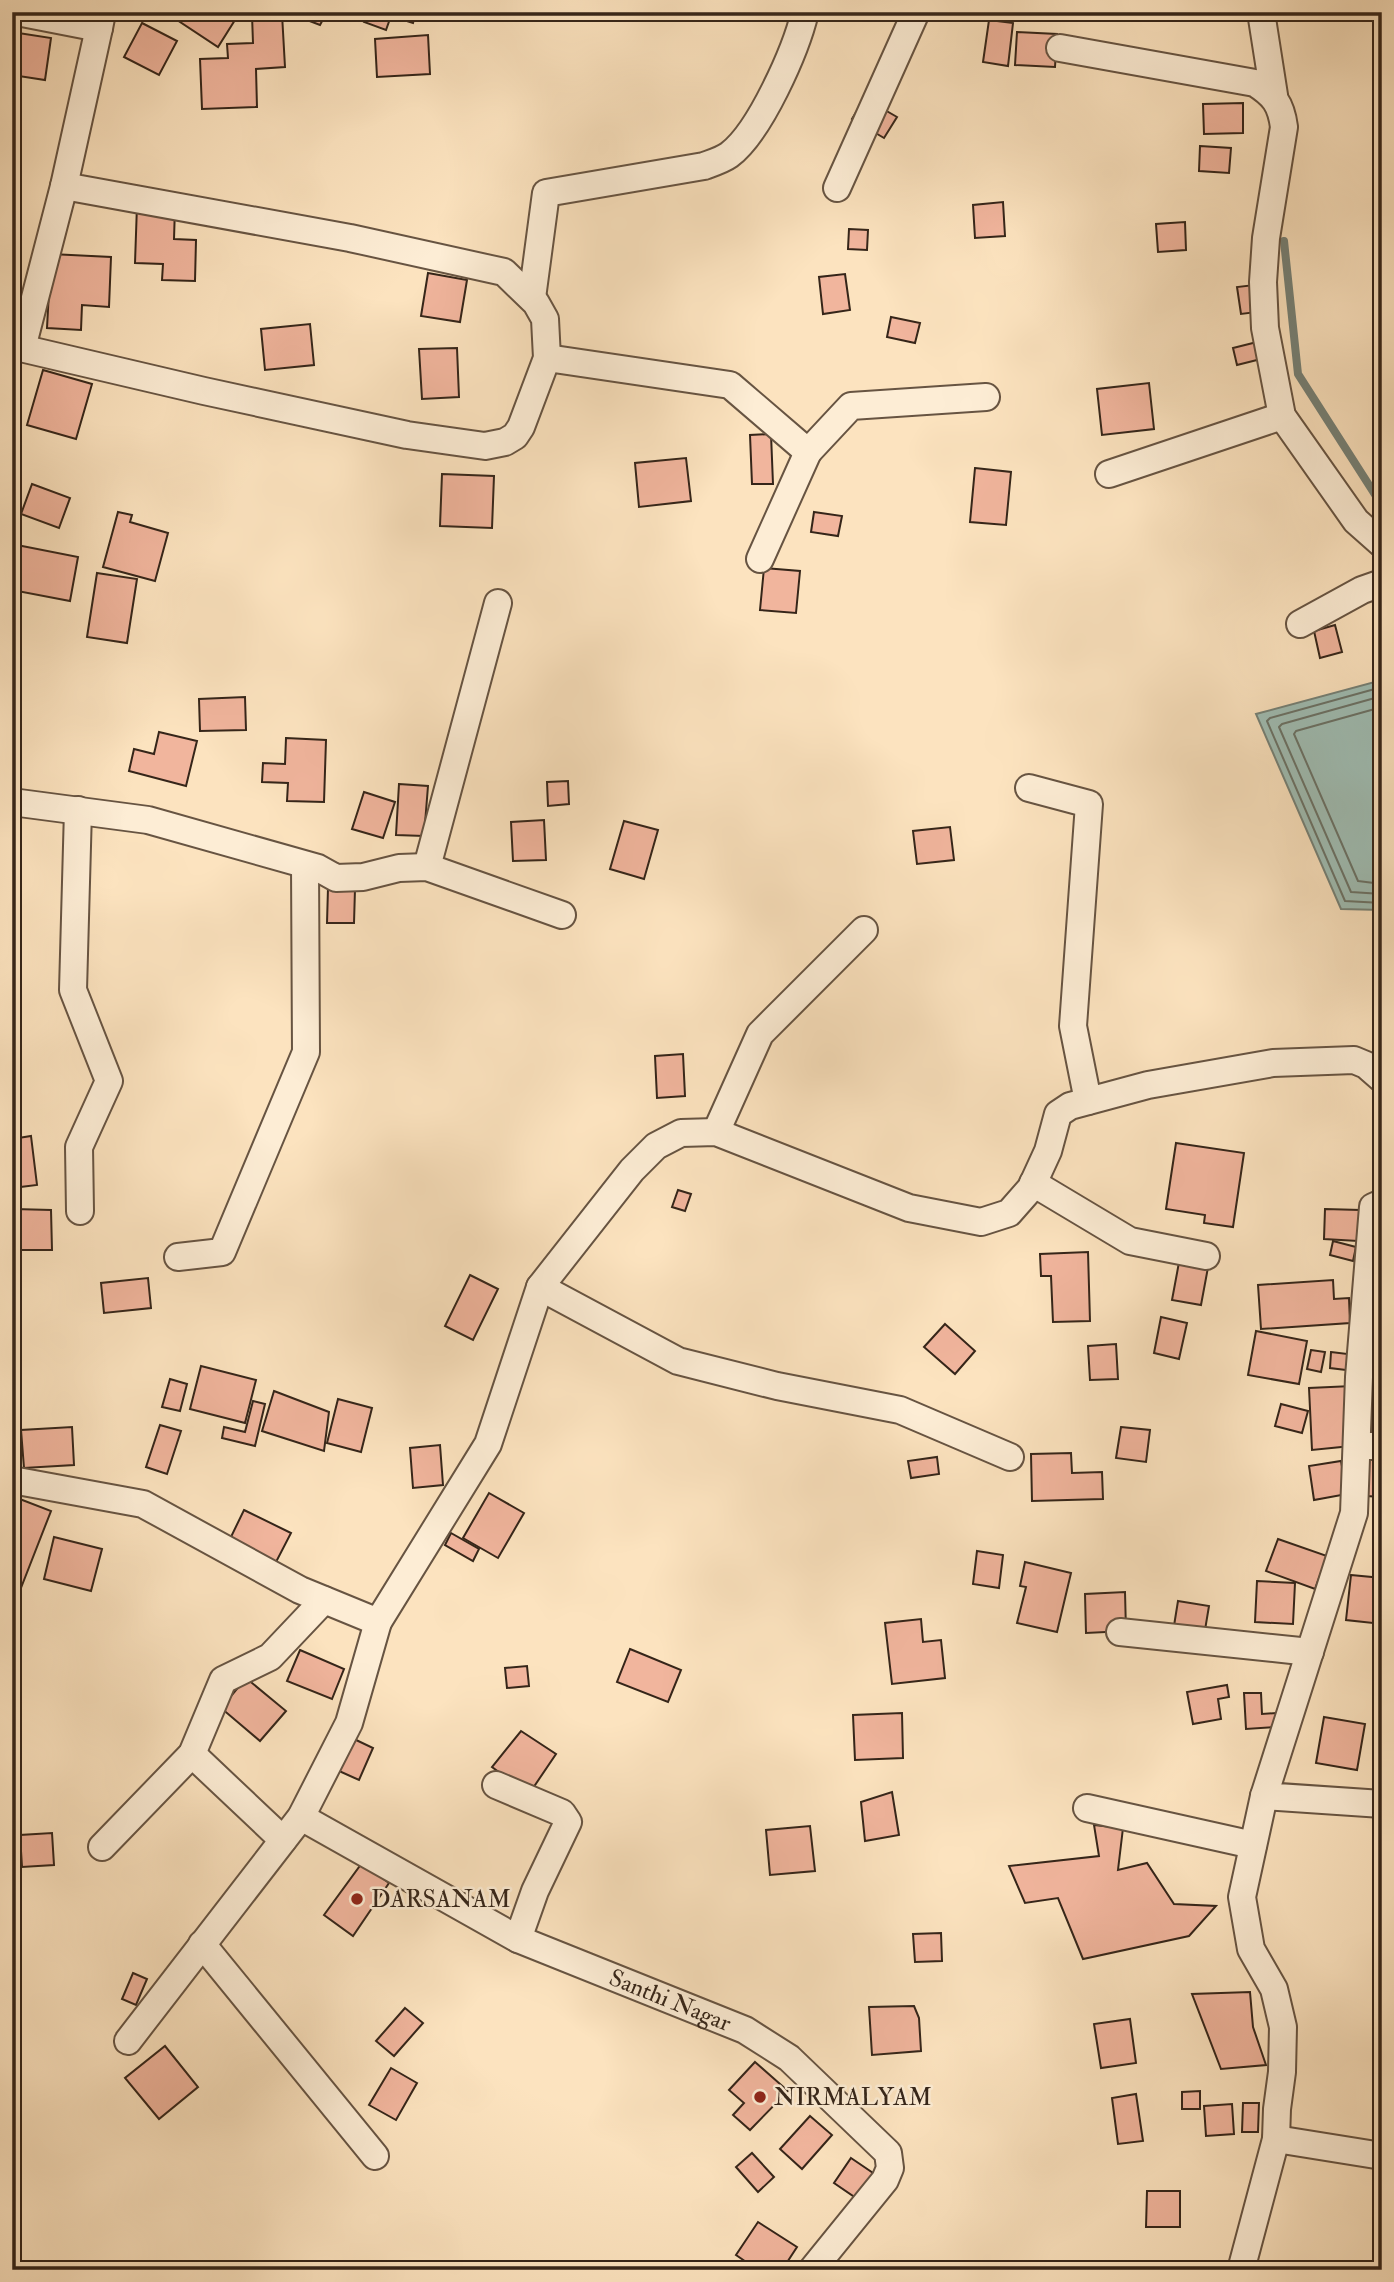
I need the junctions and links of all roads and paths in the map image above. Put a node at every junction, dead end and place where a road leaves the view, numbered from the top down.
1 (17, 12) edge
2 (805, 12) edge
3 (916, 12) edge
4 (1261, 12) edge
5 (101, 20) edge
6 (1060, 48) dead end
7 (1274, 95) junction
8 (64, 186) junction
9 (836, 188) dead end
10 (532, 298) junction
11 (17, 347) edge
12 (547, 358) junction
13 (986, 397) dead end
14 (1282, 416) junction
15 (808, 453) junction
16 (1109, 474) dead end
17 (1382, 544) edge
18 (760, 559) dead end
19 (1382, 583) edge
20 (498, 603) dead end
21 (1300, 624) dead end
22 (1029, 788) dead end
23 (12, 802) edge
24 (79, 810) junction
25 (305, 865) junction
26 (427, 867) junction
27 (562, 915) dead end
28 (864, 930) dead end
29 (1382, 1079) edge
30 (1088, 1101) junction
31 (716, 1132) junction
32 (1033, 1183) junction
33 (1382, 1203) edge
34 (80, 1211) dead end
35 (1206, 1256) dead end
36 (178, 1257) dead end
37 (540, 1287) junction
38 (1369, 1446) edge
39 (1010, 1457) dead end
40 (12, 1480) edge
41 (324, 1600) junction
42 (378, 1622) junction
43 (1120, 1632) dead end
44 (1310, 1652) junction
45 (192, 1754) junction
46 (496, 1785) dead end
47 (1264, 1796) junction
48 (1382, 1804) edge
49 (1087, 1808) dead end
50 (301, 1817) junction
51 (283, 1840) junction
52 (1253, 1845) junction
53 (102, 1847) dead end
54 (517, 1939) junction
55 (202, 1944) junction
56 (128, 2041) dead end
57 (1276, 2138) junction
58 (374, 2156) dead end
59 (1382, 2156) edge
60 (812, 2270) edge
61 (1241, 2270) edge

1 - 5 street
2 - 10 street
3 - 9 street
4 - 7 street
5 - 8 street
6 - 7 street
7 - 14 street
8 - 10 street
8 - 11 street
10 - 12 street
11 - 12 street
12 - 15 street
13 - 15 street
14 - 16 street
14 - 17 street
15 - 18 street
19 - 21 street
20 - 26 street
22 - 30 street
23 - 24 street
24 - 25 street
24 - 34 street
25 - 26 street
25 - 36 street
26 - 27 street
28 - 31 street
29 - 30 street
30 - 32 street
31 - 32 street
31 - 37 street
32 - 35 street
33 - 38 street
37 - 39 street
37 - 42 street
38 - 44 street
40 - 41 street
41 - 42 street
41 - 45 street
42 - 50 street
43 - 44 street
44 - 47 street
45 - 51 street
45 - 53 street
46 - 54 street
47 - 48 street
47 - 52 street
49 - 52 street
50 - 51 street
50 - 54 street, Santhi Nagar
51 - 55 street
52 - 57 street
54 - 60 street, Santhi Nagar
55 - 56 street
55 - 58 street
57 - 59 street
57 - 61 street

